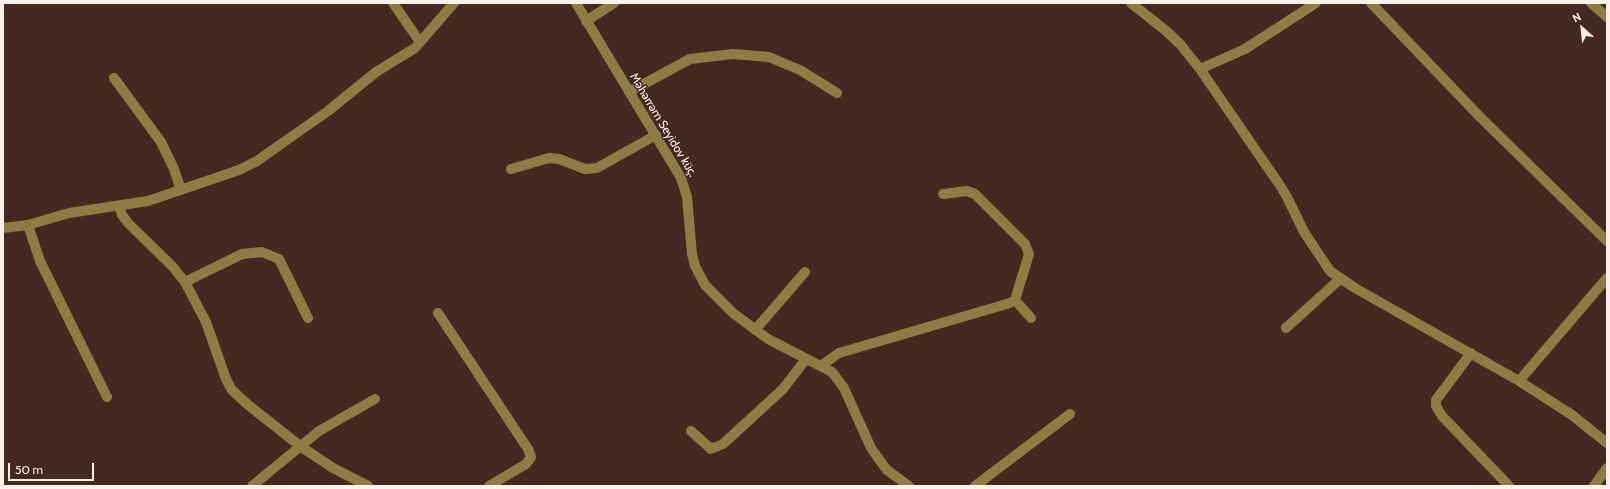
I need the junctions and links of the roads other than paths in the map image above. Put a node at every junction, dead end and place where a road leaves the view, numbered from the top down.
1 (393, 3) edge
2 (454, 3) edge
3 (576, 3) edge
4 (614, 3) edge
5 (1131, 3) edge
6 (1316, 3) edge
7 (1371, 3) edge
8 (1591, 3) edge
9 (1607, 17) edge
10 (586, 21) junction
11 (420, 42) junction
12 (1200, 69) junction
13 (114, 78) dead end
14 (629, 92) junction
15 (837, 93) dead end
16 (656, 135) junction
17 (512, 168) dead end
18 (181, 190) junction
19 (943, 194) dead end
20 (120, 206) junction
21 (28, 225) junction
22 (3, 228) edge
23 (1607, 241) edge
24 (805, 272) dead end
25 (1607, 278) edge
26 (1340, 279) junction
27 (185, 282) junction
28 (1015, 300) junction
29 (438, 313) dead end
30 (308, 318) dead end
31 (1031, 318) dead end
32 (1286, 328) dead end
33 (755, 330) junction
34 (1471, 353) junction
35 (806, 359) junction
36 (822, 365) junction
37 (1519, 381) junction
38 (107, 397) dead end
39 (375, 399) dead end
40 (1070, 414) dead end
41 (691, 431) dead end
42 (1607, 443) edge
43 (300, 446) junction
44 (1607, 468) edge
45 (252, 486) edge
46 (368, 486) edge
47 (489, 486) edge
48 (909, 486) edge
49 (975, 486) edge
50 (1509, 486) edge
51 (1594, 486) edge

1 - 11 street
2 - 11 street
3 - 10 street, Məhərrəm Seyidov küç.
4 - 10 street
5 - 12 street
6 - 12 street
7 - 23 street
8 - 9 street
10 - 14 street, Məhərrəm Seyidov küç.
11 - 18 street
12 - 26 street
13 - 18 street
14 - 15 street
14 - 16 street, Məhərrəm Seyidov küç.
16 - 17 street
16 - 33 street, Məhərrəm Seyidov küç.
18 - 20 street
19 - 28 street
20 - 21 street
20 - 27 street
21 - 22 street
21 - 38 street
24 - 33 street
25 - 37 street
26 - 32 street
26 - 34 street
27 - 30 street
27 - 43 street
28 - 31 street
28 - 36 street
29 - 47 street
33 - 35 street, Məhərrəm Seyidov küç.
34 - 37 street
34 - 50 street
35 - 36 street, Məhərrəm Seyidov küç.
35 - 41 street
36 - 48 street, Məhərrəm Seyidov küç.
37 - 42 street
39 - 43 street
40 - 49 street
43 - 45 street
43 - 46 street
44 - 51 street

